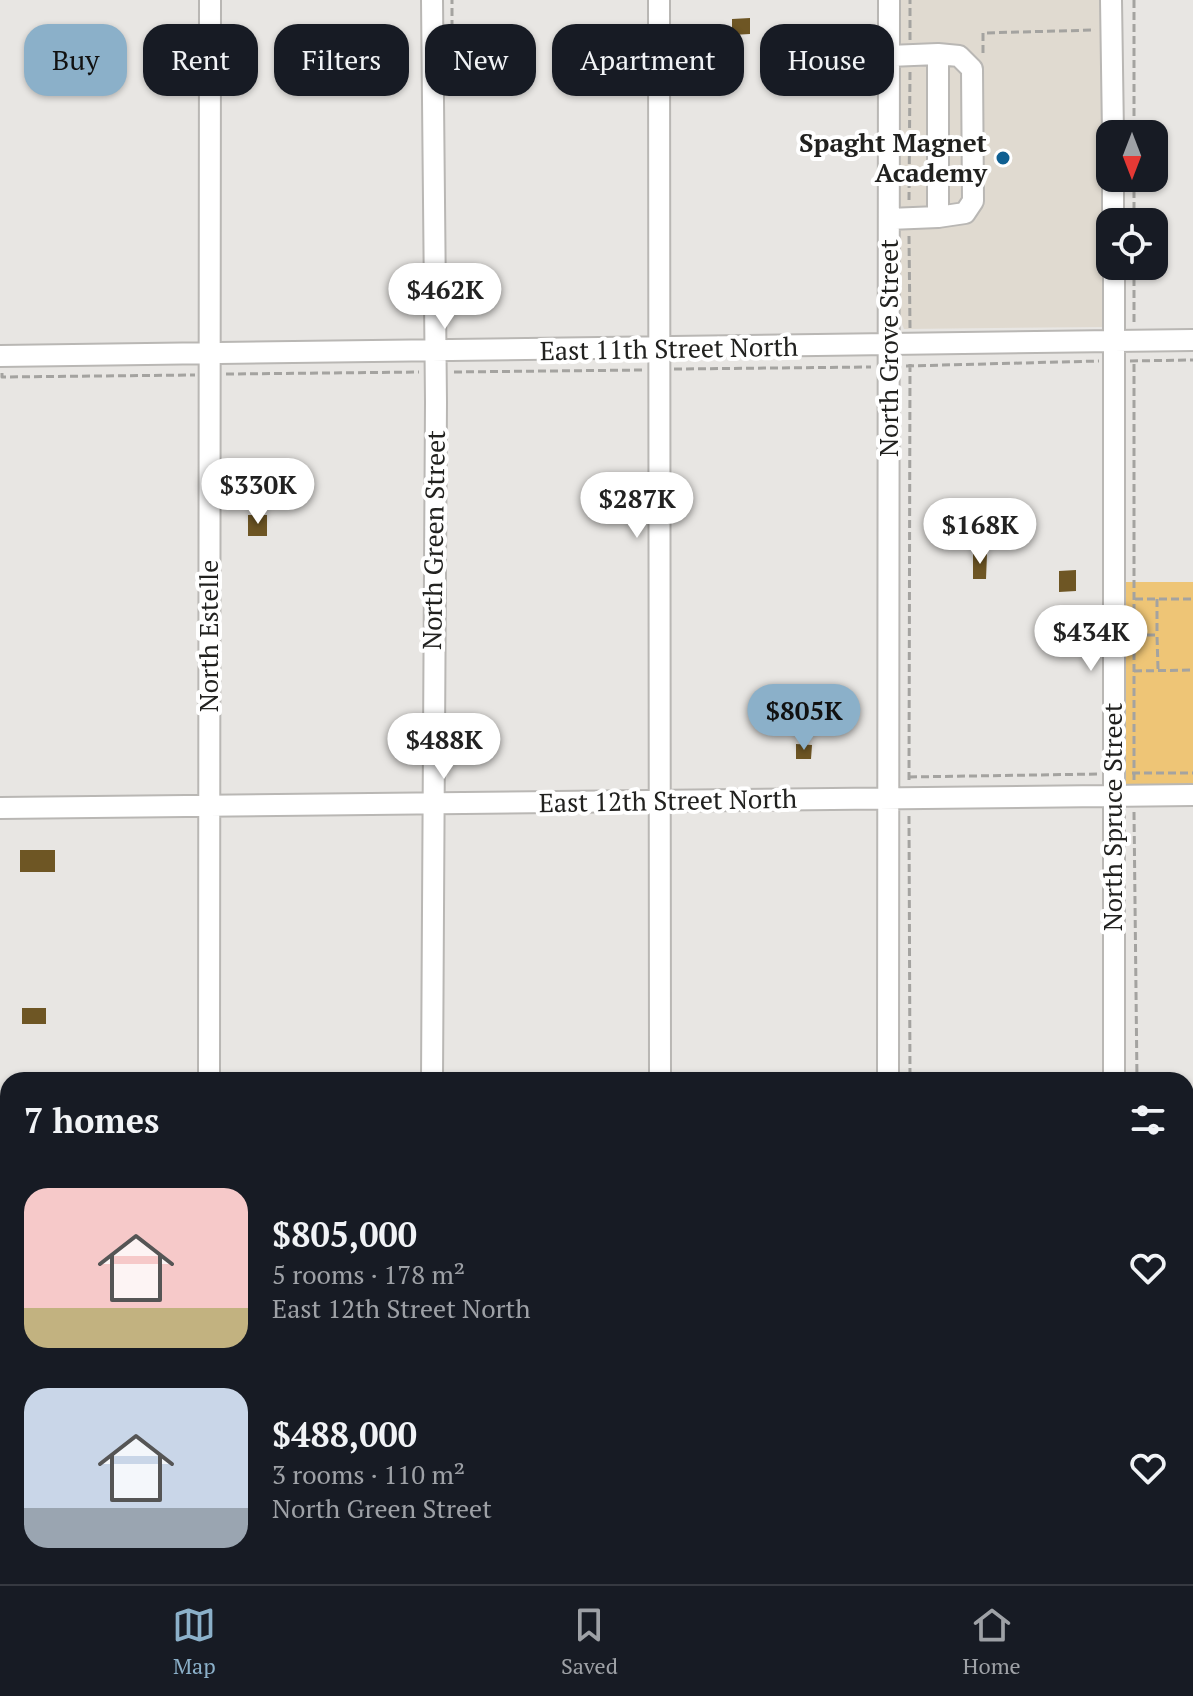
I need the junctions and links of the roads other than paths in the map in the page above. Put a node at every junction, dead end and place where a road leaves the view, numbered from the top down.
1 (210, 0) edge
2 (432, 0) edge
3 (659, 0) edge
4 (889, 0) edge
5 (1111, 0) edge
6 (938, 54) junction
7 (900, 55) junction
8 (1113, 120) edge
9 (938, 217) junction
10 (899, 218) junction
11 (1116, 280) edge
12 (1193, 340) edge
13 (1124, 351) junction
14 (1, 356) edge
15 (900, 356) junction
16 (658, 359) junction
17 (435, 362) junction
18 (209, 365) junction
19 (902, 791) junction
20 (1193, 795) edge
21 (1112, 796) junction
22 (659, 801) junction
23 (432, 803) junction
24 (208, 806) junction
25 (0, 808) edge
26 (209, 1072) edge
27 (432, 1072) edge
28 (660, 1072) edge
29 (888, 1072) edge
30 (1114, 1072) edge

1 - 18 street, North Estelle
2 - 17 street, North Green Street
3 - 16 street
4 - 7 street, North Grove Street
5 - 8 street
6 - 7 street
6 - 9 street
6 - 9 street
7 - 10 street, North Grove Street
9 - 10 street
10 - 15 street, North Grove Street
11 - 13 street, North Spruce Street
12 - 13 street, East 11th Street North
13 - 15 street, East 11th Street North
13 - 21 street, North Spruce Street
14 - 18 street, East 11th Street North
15 - 16 street, East 11th Street North
15 - 19 street, North Grove Street
16 - 17 street, East 11th Street North
16 - 22 street
17 - 18 street, East 11th Street North
17 - 23 street, North Green Street
18 - 24 street, North Estelle
19 - 21 street, East 12th Street North
19 - 22 street, East 12th Street North
19 - 29 street, North Grove Street
20 - 21 street, East 12th Street North
21 - 30 street, North Spruce Street
22 - 23 street, East 12th Street North
22 - 28 street
23 - 24 street, East 12th Street North
23 - 27 street, North Green Street
24 - 25 street, East 12th Street North
24 - 26 street, North Estelle

